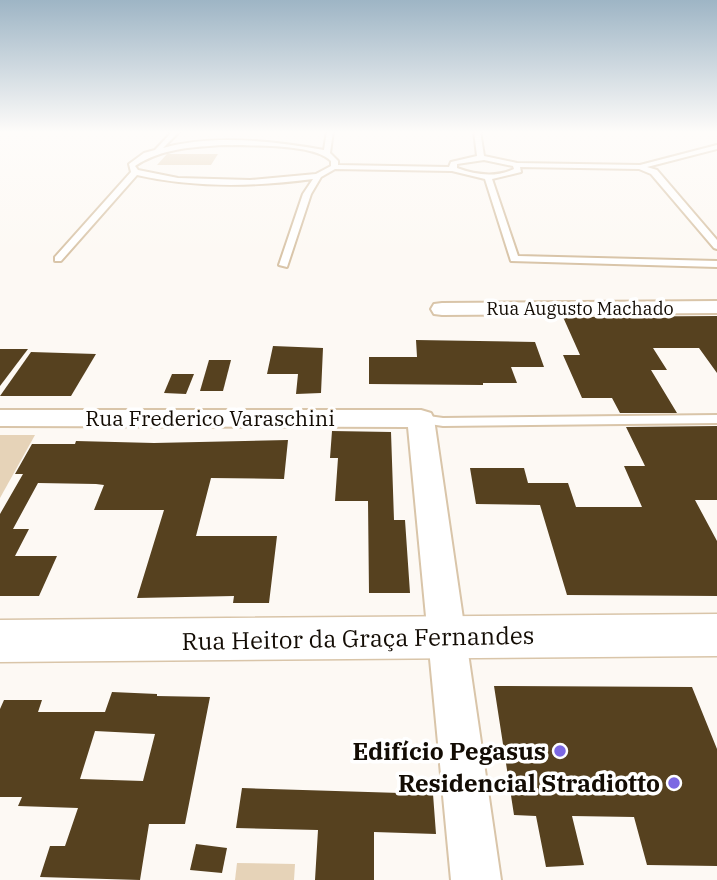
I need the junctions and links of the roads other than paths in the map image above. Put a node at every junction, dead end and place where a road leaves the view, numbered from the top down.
1 (135, 172) joint
2 (323, 172) edge
3 (462, 172) edge
4 (511, 172) edge
5 (654, 172) edge
6 (318, 176) junction
7 (488, 177) junction
8 (160, 179) junction
9 (148, 182) dead end
10 (279, 182) junction
11 (135, 185) dead end
12 (123, 188) junction
13 (307, 194) junction
14 (717, 246) edge
15 (58, 259) dead end
16 (717, 264) edge
17 (284, 265) dead end
18 (717, 307) edge
19 (442, 309) dead end
20 (0, 418) edge
21 (421, 419) junction
22 (717, 419) edge
23 (717, 635) edge
24 (446, 636) junction
25 (0, 641) edge
26 (476, 880) edge

1 - 8 lane
1 - 12 lane
2 - 6 lane
3 - 7 lane
4 - 7 lane
5 - 14 lane
6 - 10 lane
6 - 13 lane
7 - 16 lane
8 - 9 lane
8 - 10 lane
10 - 13 lane
11 - 12 lane
12 - 15 lane
13 - 17 lane
18 - 19 street, Rua Augusto Machado
20 - 21 street, Rua Frederico Varaschini
21 - 22 lane
21 - 24 street
23 - 24 street, Rua Heitor da Graça Fernandes
24 - 25 street, Rua Heitor da Graça Fernandes
24 - 26 street

